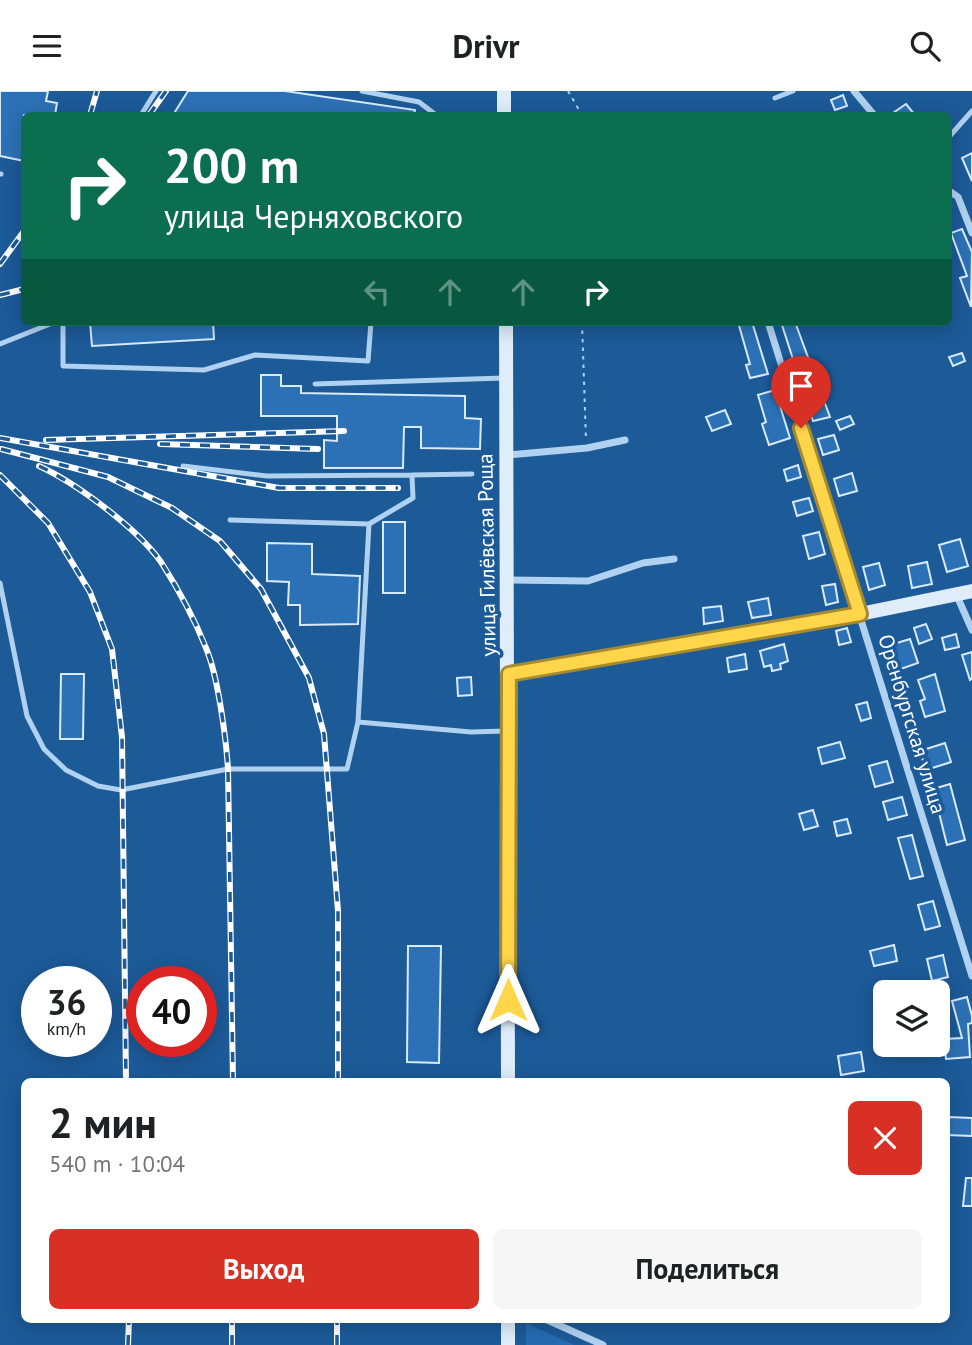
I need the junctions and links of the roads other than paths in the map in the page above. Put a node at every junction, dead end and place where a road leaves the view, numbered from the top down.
1 (156, 91) edge
2 (362, 91) edge
3 (793, 91) edge
4 (854, 91) edge
5 (500, 93) edge
6 (775, 98) dead end
7 (972, 111) edge
8 (143, 112) edge
9 (432, 112) edge
10 (503, 112) edge
11 (872, 112) edge
12 (952, 134) edge
13 (952, 193) edge
14 (972, 233) edge
15 (45, 326) edge
16 (63, 326) edge
17 (371, 326) edge
18 (506, 326) edge
19 (769, 326) edge
20 (0, 344) edge
21 (507, 378) junction
22 (315, 384) dead end
23 (625, 440) dead end
24 (508, 455) junction
25 (183, 465) dead end
26 (472, 474) dead end
27 (412, 475) junction
28 (230, 520) dead end
29 (369, 524) junction
30 (674, 559) dead end
31 (509, 580) junction
32 (0, 583) edge
33 (972, 591) edge
34 (957, 596) junction
35 (860, 614) junction
36 (972, 630) edge
37 (509, 674) junction
38 (358, 722) junction
39 (509, 730) junction
40 (972, 976) edge
41 (508, 1078) edge
42 (508, 1323) edge
43 (554, 1323) edge
44 (508, 1345) edge
45 (603, 1345) edge

1 - 8 lane
2 - 9 lane
3 - 6 lane
4 - 11 street
5 - 10 street
7 - 12 lane
13 - 14 street
15 - 20 lane
16 - 17 lane
18 - 21 street, улица Гилёвская Роща
19 - 35 street, Оренбургская улица
21 - 22 lane
21 - 24 street, улица Гилёвская Роща
23 - 24 street
24 - 31 street, улица Гилёвская Роща
25 - 27 lane
26 - 27 lane
27 - 29 lane
28 - 29 lane
29 - 38 lane
30 - 31 street
31 - 37 street, улица Гилёвская Роща
32 - 38 lane
33 - 34 street
34 - 35 street
34 - 36 street
35 - 37 street
35 - 40 street, Оренбургская улица
37 - 39 street, улица Гилёвская Роща
38 - 39 lane
39 - 41 street, улица Гилёвская Роща
42 - 44 street
43 - 45 street

